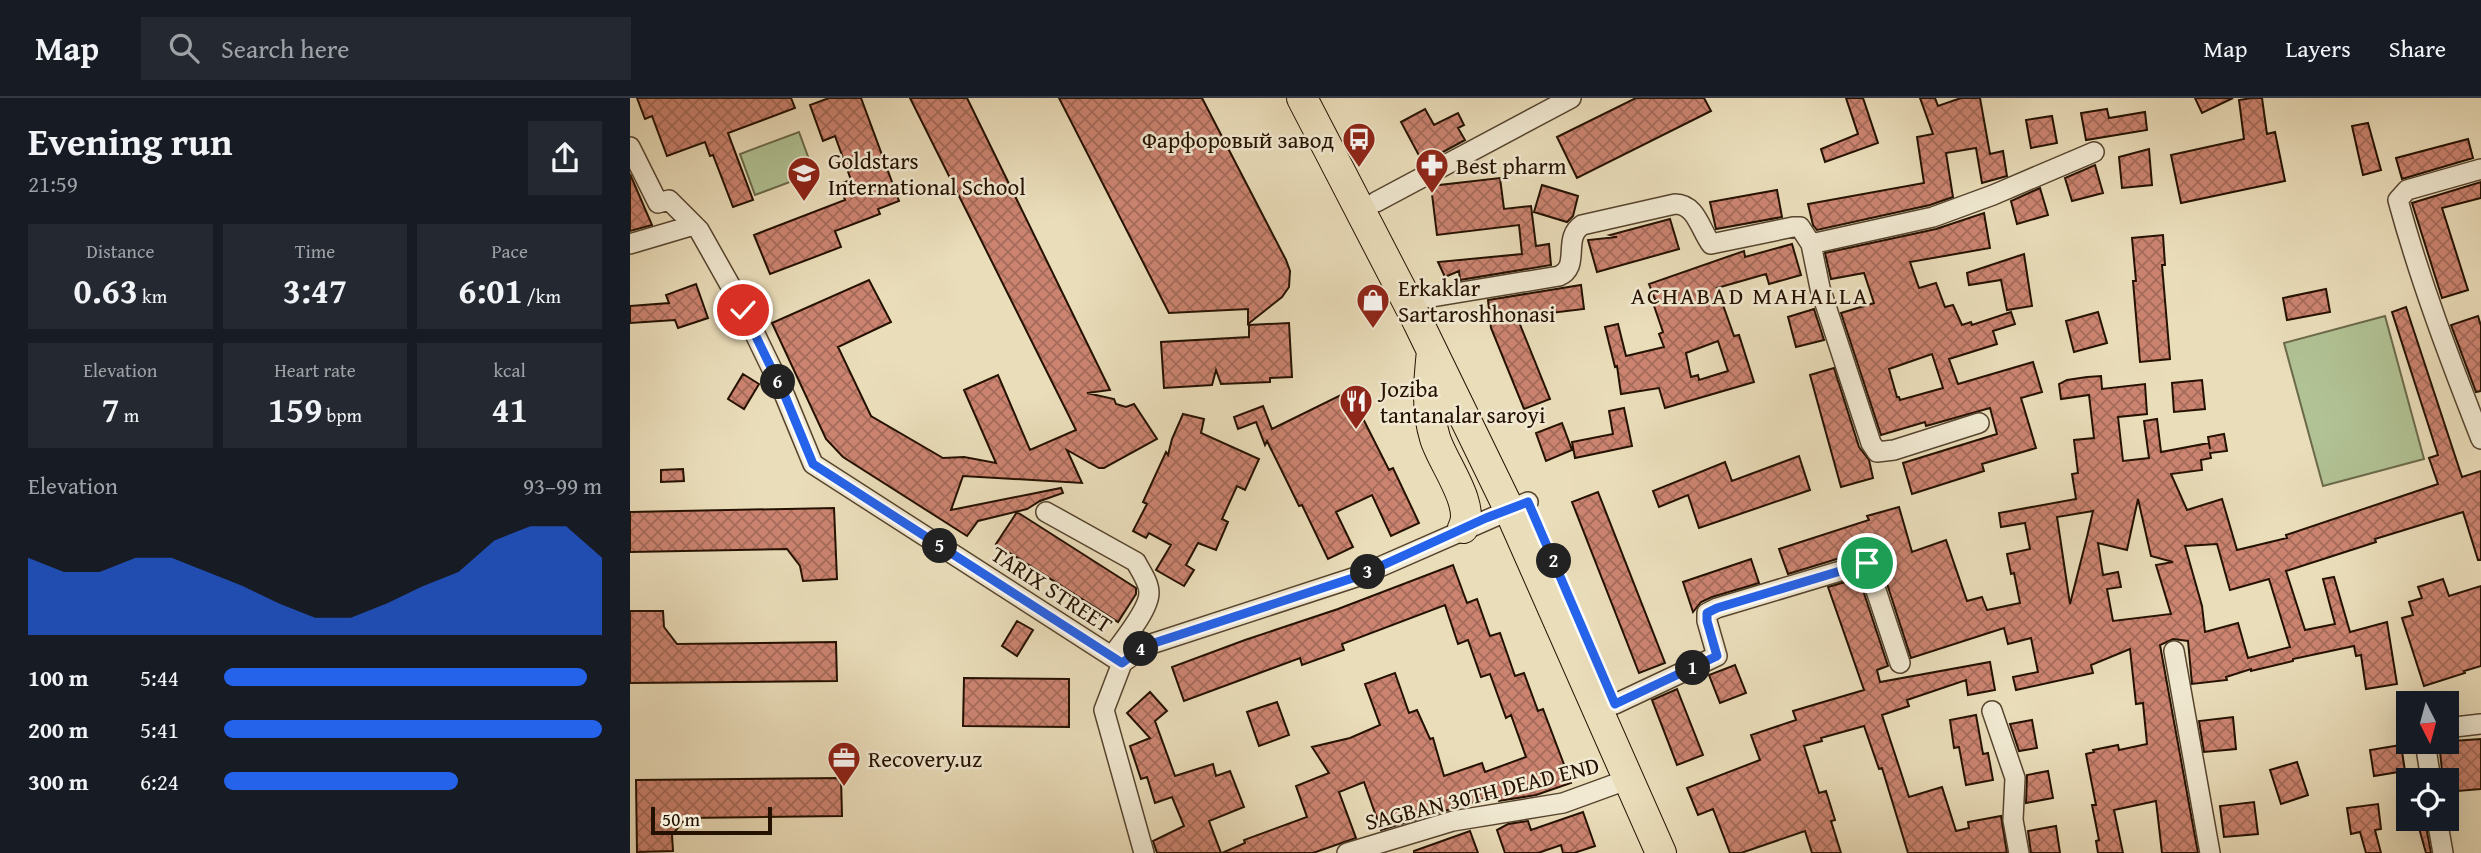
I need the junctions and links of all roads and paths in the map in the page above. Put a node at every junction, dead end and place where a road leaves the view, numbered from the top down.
1 (1302, 98) edge
2 (1322, 98) edge
3 (1571, 98) edge
4 (630, 147) edge
5 (2094, 152) dead end
6 (2481, 169) edge
7 (1376, 202) junction
8 (694, 225) junction
9 (630, 244) edge
10 (1811, 244) junction
11 (1426, 298) junction
12 (1432, 351) junction
13 (1979, 423) dead end
14 (2481, 439) edge
15 (1519, 505) junction
16 (1046, 512) dead end
17 (1463, 528) junction
18 (2174, 650) dead end
19 (1117, 660) junction
20 (1900, 663) dead end
21 (1615, 704) junction
22 (1992, 711) dead end
23 (2481, 724) edge
24 (2459, 727) edge
25 (1629, 779) junction
26 (2439, 831) edge
27 (1144, 853) edge
28 (1347, 853) edge
29 (1661, 853) edge
30 (1681, 853) edge
31 (2019, 853) edge
32 (2210, 853) edge
33 (2443, 853) edge

1 - 12 main road
2 - 7 main road
3 - 7 street
4 - 8 street, TARIX STREET
5 - 10 street
6 - 14 street
7 - 11 main road
8 - 9 street
8 - 19 street, TARIX STREET
10 - 11 street
10 - 13 street
11 - 15 main road
12 - 15 main road
12 - 17 main road
15 - 17 street
15 - 21 main road
15 - 25 main road
16 - 19 street
17 - 19 street
18 - 32 street
19 - 27 street
20 - 21 street
21 - 30 main road
22 - 31 street
23 - 24 street
25 - 28 street, SAGBAN 30TH DEAD END
25 - 29 main road
26 - 33 street

